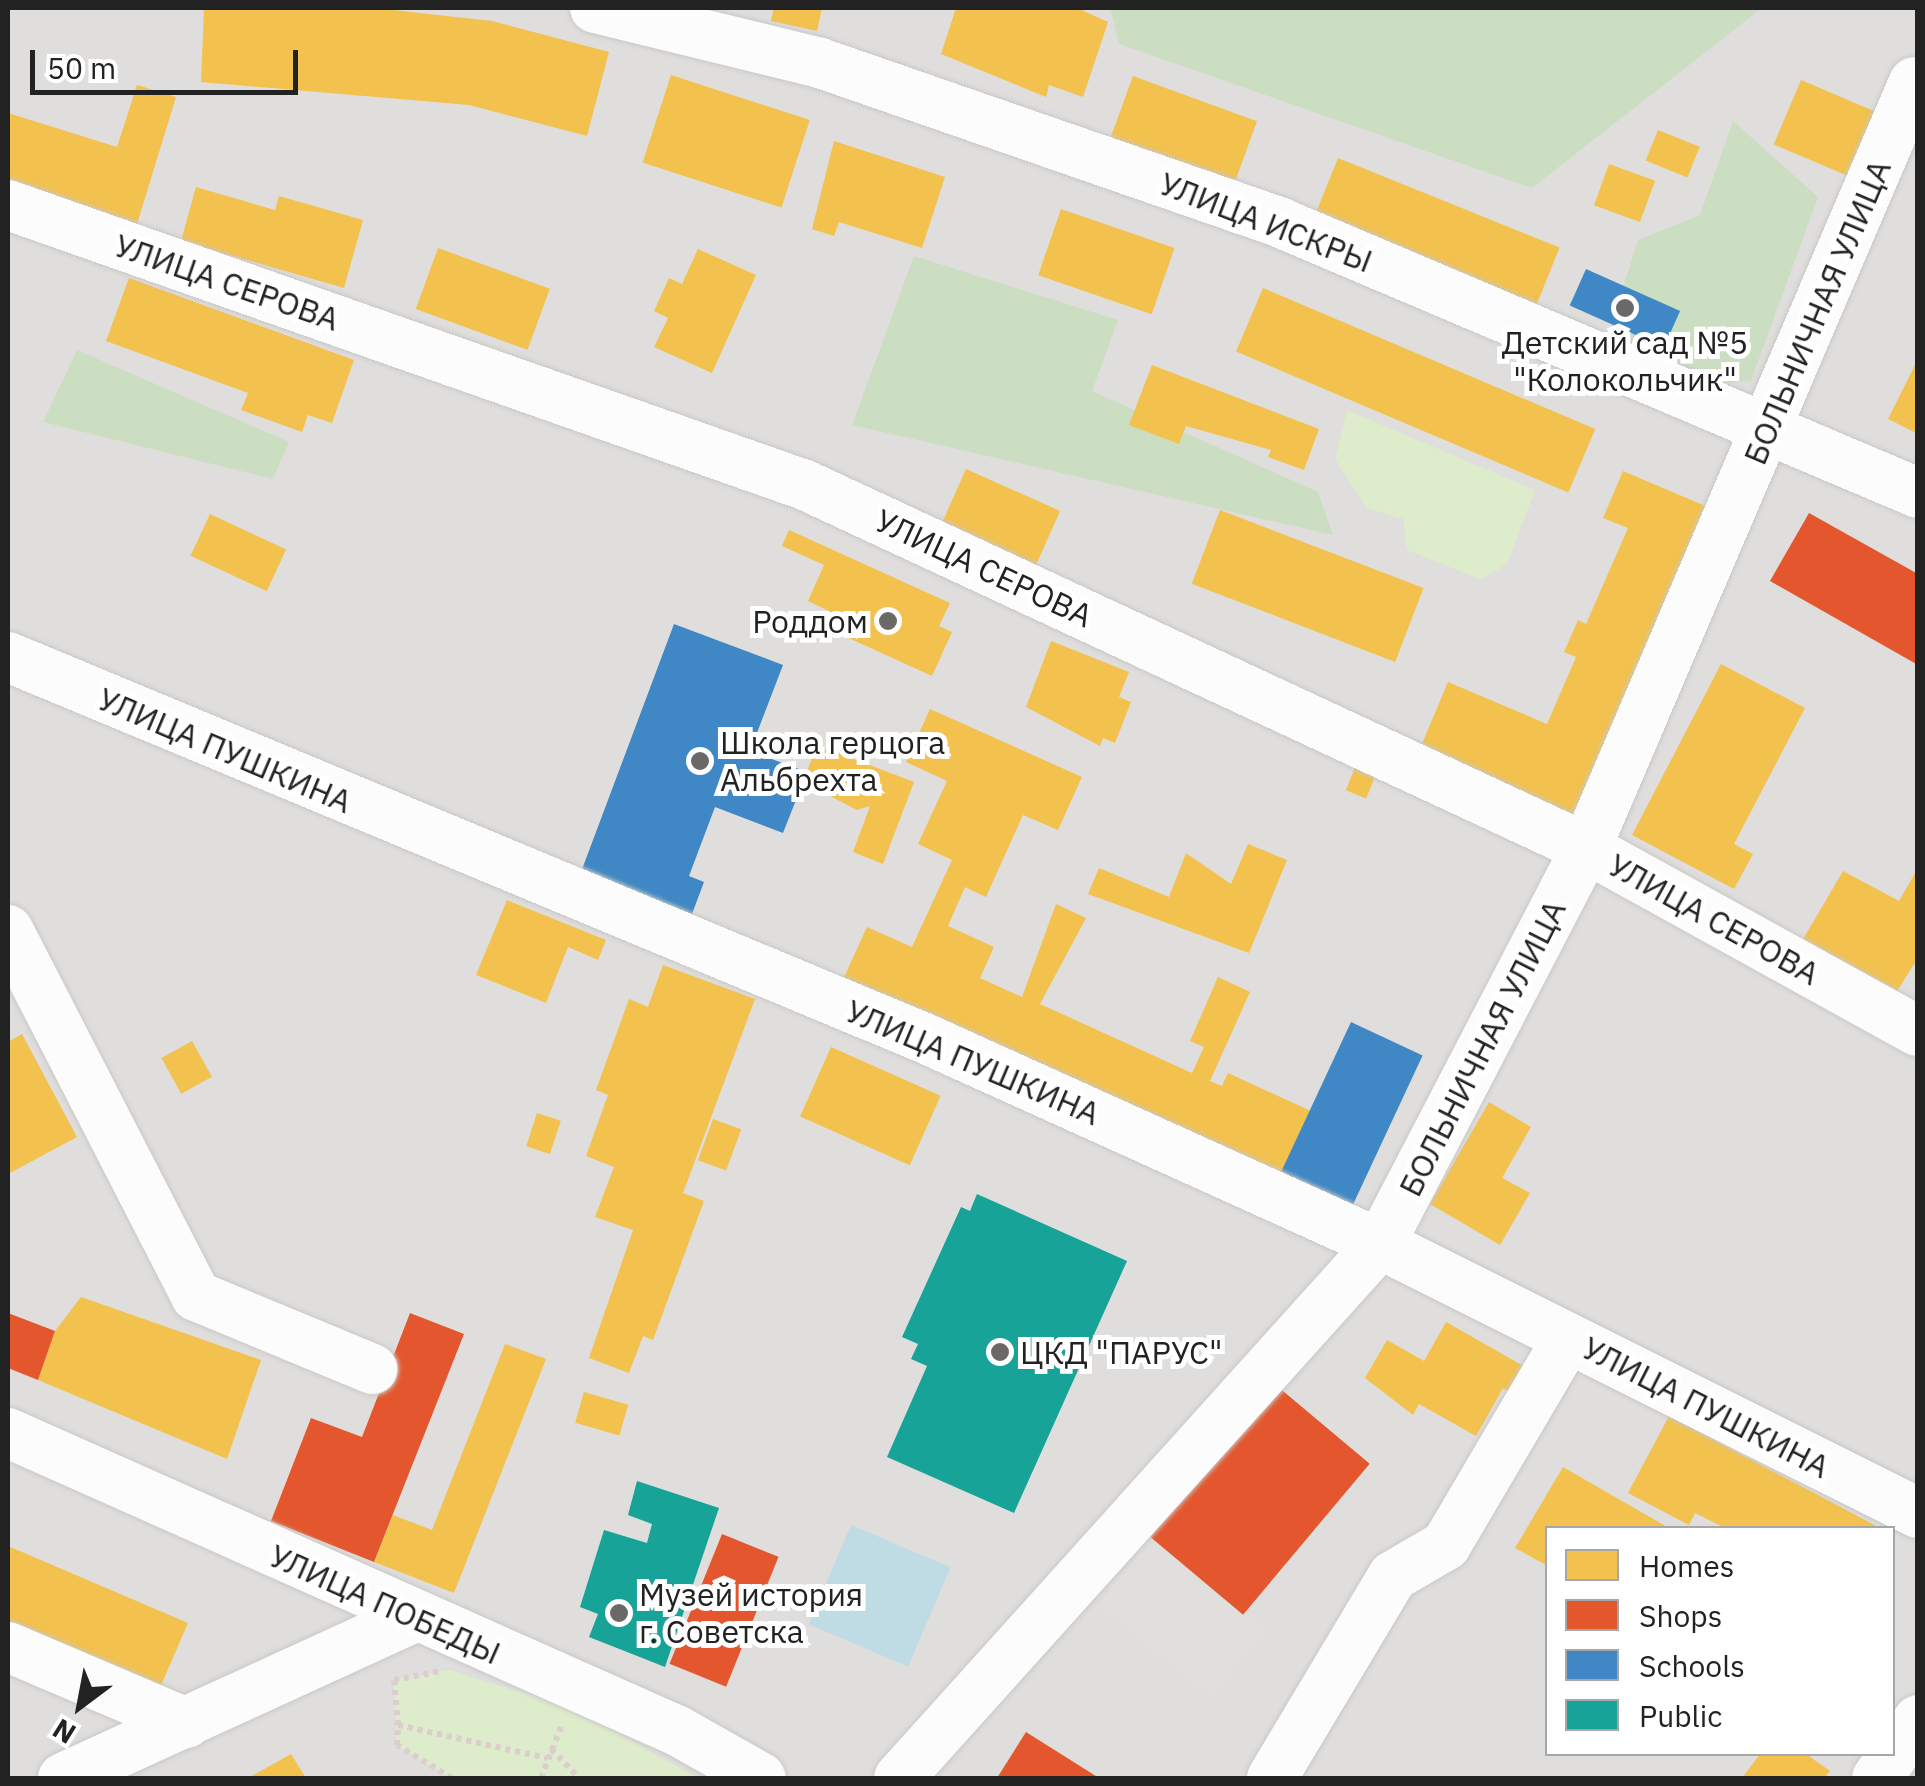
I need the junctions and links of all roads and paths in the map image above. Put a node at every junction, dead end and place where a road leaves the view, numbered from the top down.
1 (595, 8) edge
2 (1914, 82) dead end
3 (8, 205) edge
4 (1768, 427) junction
5 (1918, 493) edge
6 (8, 657) edge
7 (1586, 848) junction
8 (8, 930) edge
9 (1918, 1032) edge
10 (1380, 1244) junction
11 (1568, 1338) junction
12 (372, 1369) dead end
13 (8, 1433) edge
14 (1918, 1512) edge
15 (413, 1618) junction
16 (8, 1647) edge
17 (449, 1670) dead end
18 (1918, 1720) edge
19 (186, 1723) junction
20 (398, 1725) junction
21 (1895, 1753) edge
22 (1893, 1756) edge
23 (547, 1758) junction
24 (63, 1778) edge
25 (452, 1778) edge
26 (542, 1778) edge
27 (579, 1778) edge
28 (761, 1778) edge
29 (899, 1778) edge
30 (1272, 1778) edge
31 (1877, 1778) edge

1 - 4 street, УЛИЦА ИСКРЫ
2 - 4 street, БОЛЬНИЧНАЯ УЛИЦА
3 - 7 street, УЛИЦА СЕРОВА
4 - 5 street, УЛИЦА ИСКРЫ
4 - 7 street, БОЛЬНИЧНАЯ УЛИЦА
6 - 10 street, УЛИЦА ПУШКИНА
7 - 9 street, УЛИЦА СЕРОВА
7 - 10 street, БОЛЬНИЧНАЯ УЛИЦА
8 - 12 street
10 - 11 street, УЛИЦА ПУШКИНА
10 - 29 street, БОЛЬНИЧНАЯ УЛИЦА
11 - 14 street, УЛИЦА ПУШКИНА
11 - 30 street
13 - 15 street, УЛИЦА ПОБЕДЫ
15 - 19 street
15 - 28 street, УЛИЦА ПОБЕДЫ
16 - 19 street
17 - 20 path
18 - 21 street
19 - 24 street
20 - 23 path
20 - 25 path
22 - 31 street
23 - 26 path
23 - 27 path

